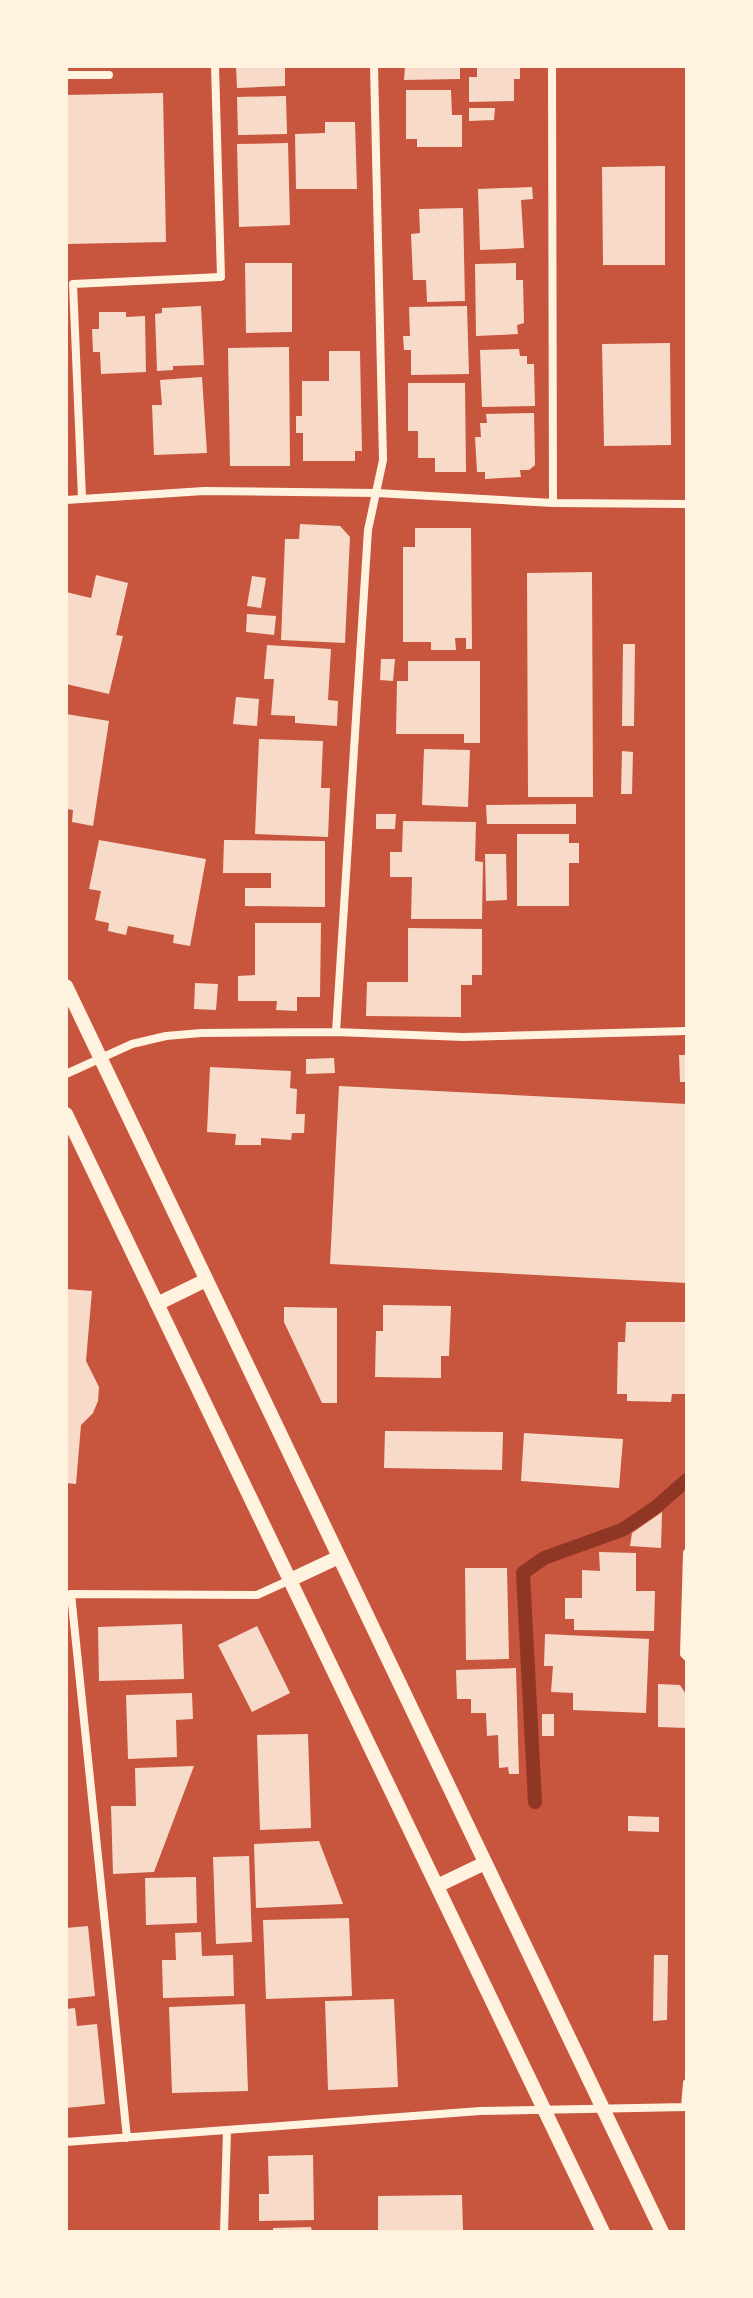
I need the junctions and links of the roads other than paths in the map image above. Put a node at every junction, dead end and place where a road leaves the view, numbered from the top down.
1 (215, 66) edge
2 (374, 66) edge
3 (552, 66) edge
4 (66, 75) edge
5 (109, 75) dead end
6 (377, 493) junction
7 (82, 498) junction
8 (66, 500) edge
9 (553, 503) junction
10 (687, 504) edge
11 (66, 986) edge
12 (687, 1031) edge
13 (336, 1032) junction
14 (100, 1058) junction
15 (66, 1074) edge
16 (66, 1114) edge
17 (206, 1280) junction
18 (157, 1304) junction
19 (687, 1553) edge
20 (339, 1557) junction
21 (290, 1580) junction
22 (687, 1657) edge
23 (485, 1863) junction
24 (437, 1886) junction
25 (687, 2083) edge
26 (686, 2107) edge
27 (604, 2109) junction
28 (545, 2110) junction
29 (227, 2131) junction
30 (127, 2138) junction
31 (66, 2142) edge
32 (224, 2232) edge
33 (603, 2232) edge
34 (662, 2232) edge

1 - 7 street
2 - 6 street
3 - 9 street
4 - 5 street
6 - 7 street
6 - 9 street
6 - 13 street
7 - 8 street
9 - 10 street
11 - 14 street
12 - 13 street
13 - 14 street
14 - 15 street
14 - 17 street
16 - 18 street
17 - 18 street
17 - 20 street
18 - 21 street
19 - 22 street
20 - 21 street
20 - 23 street
21 - 24 street
21 - 30 street
23 - 24 street
23 - 27 street
24 - 28 street
25 - 26 street
26 - 27 street
27 - 28 street
27 - 34 street
28 - 29 street
28 - 33 street
29 - 30 street
29 - 32 street
30 - 31 street

